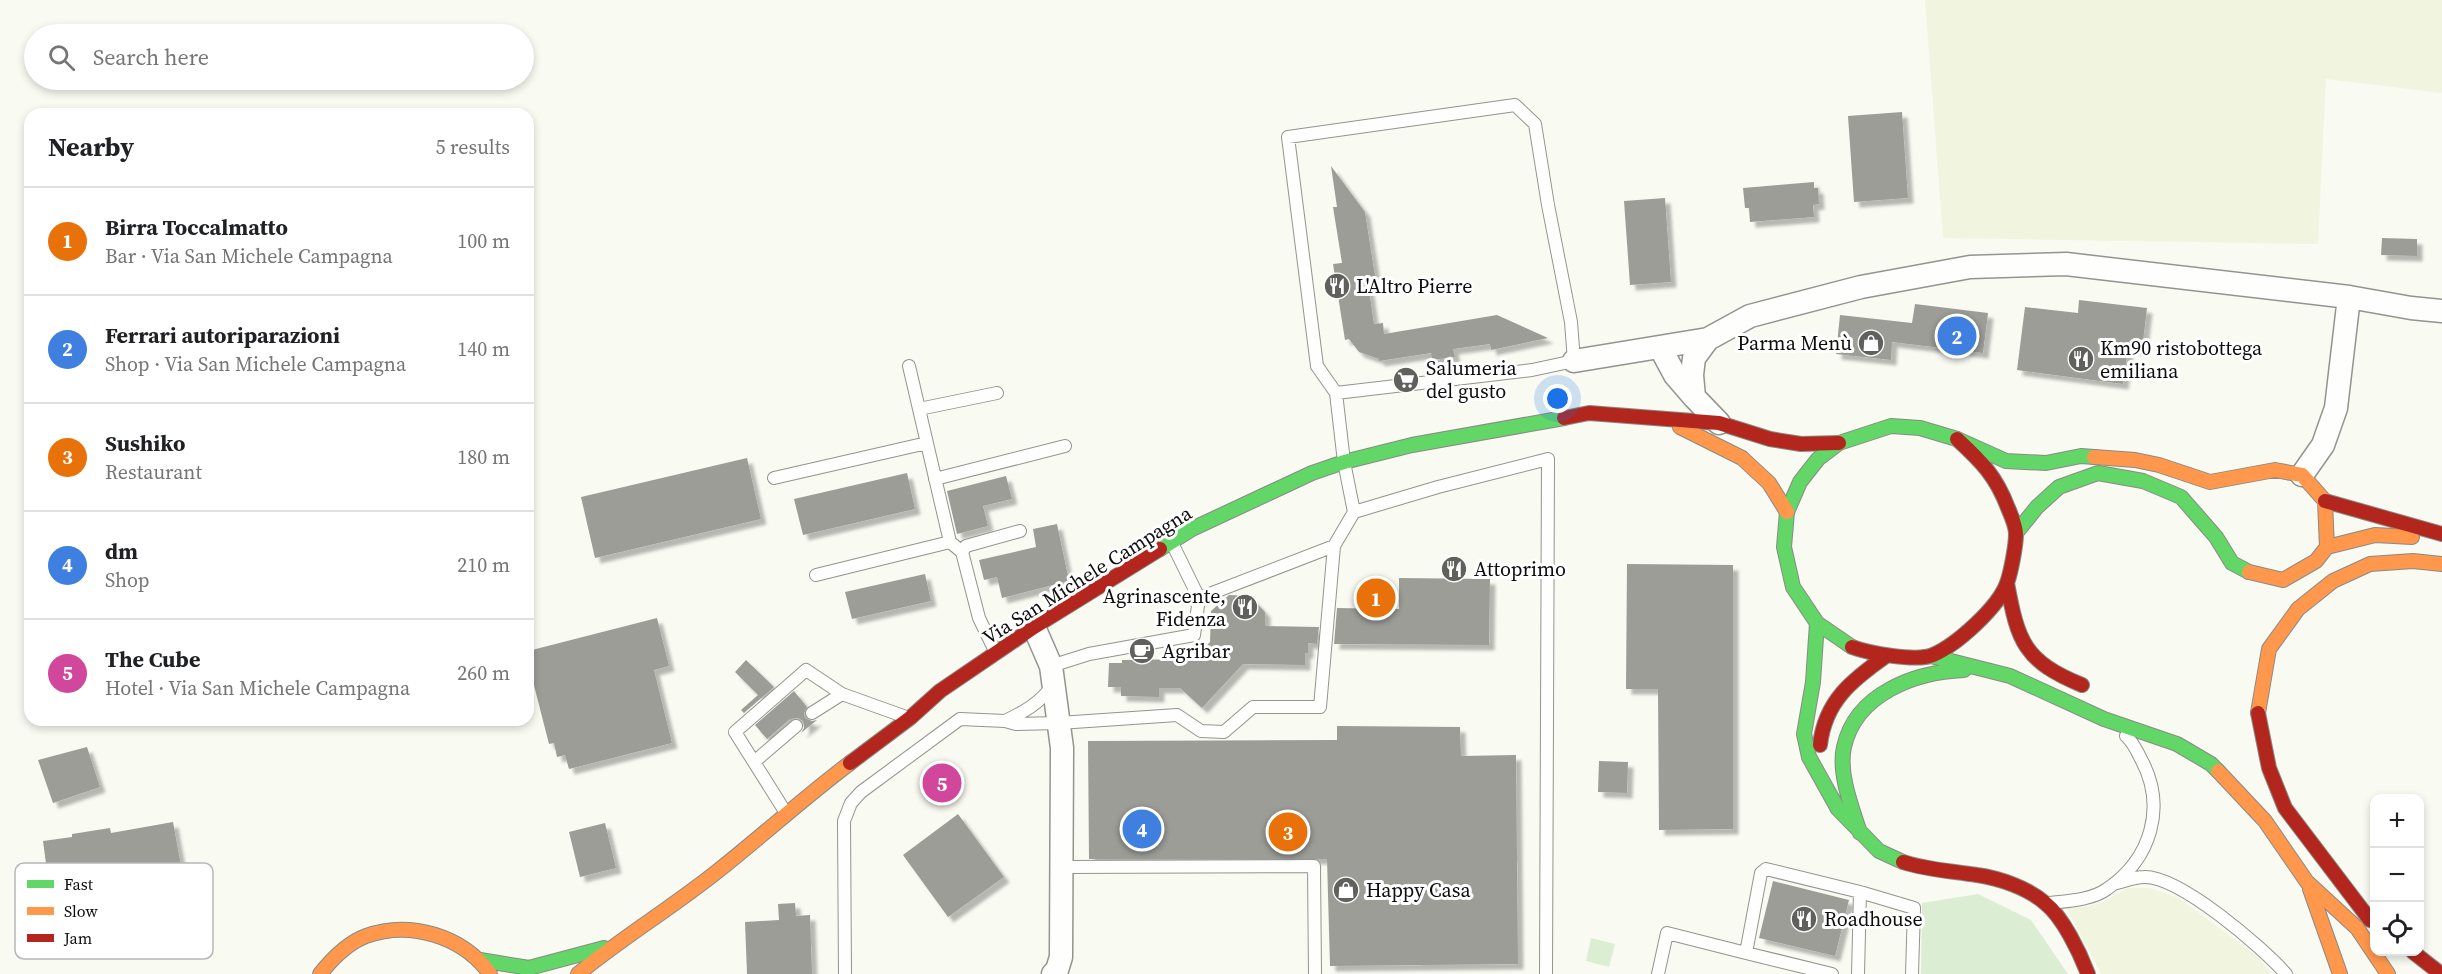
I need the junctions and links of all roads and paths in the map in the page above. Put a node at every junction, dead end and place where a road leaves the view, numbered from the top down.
1 (2349, 297) junction
2 (2442, 311) edge
3 (1708, 339) junction
4 (1661, 349) junction
5 (1574, 362) junction
6 (909, 366) dead end
7 (997, 393) dead end
8 (1336, 393) junction
9 (1694, 397) junction
10 (919, 410) junction
11 (1659, 417) junction
12 (1719, 423) junction
13 (1957, 439) junction
14 (927, 443) junction
15 (1839, 443) junction
16 (1065, 446) dead end
17 (1344, 462) junction
18 (2302, 475) junction
19 (774, 478) dead end
20 (935, 479) junction
21 (2325, 501) junction
22 (1354, 512) junction
23 (1787, 512) junction
24 (1020, 531) dead end
25 (2016, 533) junction
26 (2442, 537) edge
27 (950, 542) junction
28 (1172, 542) junction
29 (1334, 546) junction
30 (2327, 547) junction
31 (962, 552) junction
32 (2442, 564) edge
33 (816, 575) dead end
34 (2007, 583) junction
35 (1199, 598) junction
36 (1817, 623) junction
37 (1034, 627) junction
38 (997, 654) junction
39 (1886, 656) junction
40 (1931, 656) junction
41 (1985, 670) junction
42 (1053, 675) junction
43 (2097, 692) dead end
44 (842, 694) junction
45 (812, 713) dead end
46 (910, 718) junction
47 (2104, 719) junction
48 (1005, 722) junction
49 (1059, 723) junction
50 (796, 726) dead end
51 (2210, 747) dead end
52 (754, 762) junction
53 (2234, 768) dead end
54 (1817, 773) junction
55 (2262, 790) dead end
56 (2285, 808) junction
57 (786, 813) junction
58 (1860, 833) junction
59 (1063, 867) junction
60 (2307, 882) junction
61 (2115, 883) junction
62 (1860, 892) junction
63 (2046, 903) junction
64 (2370, 920) edge
65 (614, 945) junction
66 (1746, 953) junction
67 (2403, 956) edge
68 (2419, 956) edge
69 (333, 957) junction
70 (480, 960) junction
71 (312, 974) edge
72 (320, 974) edge
73 (490, 974) edge
74 (578, 974) edge
75 (845, 974) edge
76 (1053, 974) edge
77 (1315, 974) edge
78 (1546, 974) edge
79 (1658, 974) edge
80 (1832, 974) edge
81 (1858, 974) edge
82 (1912, 974) edge
83 (2088, 974) edge
84 (2286, 974) edge
85 (2340, 974) edge
86 (2388, 974) edge
87 (2419, 974) edge
88 (2441, 974) edge

1 - 2 street
1 - 3 street
1 - 18 street
3 - 4 street
3 - 9 street
4 - 5 street
4 - 9 street
5 - 8 lane
5 - 8 lane
6 - 10 lane
7 - 10 lane
8 - 17 lane
9 - 12 street
10 - 14 lane
11 - 12 main road, Via San Michele Campagna
11 - 17 main road, Via San Michele Campagna
11 - 23 main road, Via San Michele Campagna
12 - 15 main road, Via San Michele Campagna
13 - 15 main road, Via San Michele Campagna
13 - 18 main road, Via San Michele Campagna
13 - 25 main road, Via San Michele Campagna
14 - 19 lane
14 - 20 lane
15 - 23 main road, Via San Michele Campagna
16 - 20 lane
17 - 22 lane
17 - 28 main road, Via San Michele Campagna
18 - 21 main road
20 - 27 lane
21 - 26 main road, Via San Michele Campagna
21 - 30 main road
22 - 29 lane
22 - 78 lane
23 - 36 main road, Via San Michele Campagna
24 - 31 lane
25 - 30 main road, Via San Michele Campagna
25 - 34 main road, Via San Michele Campagna
26 - 30 main road, Via San Michele Campagna
27 - 31 lane
27 - 33 lane
28 - 35 lane
28 - 37 main road, Via San Michele Campagna
29 - 35 lane
29 - 49 lane
31 - 38 lane
32 - 56 main road
34 - 40 main road, Via San Michele Campagna
34 - 43 main road
35 - 42 lane
36 - 39 main road, Via San Michele Campagna
36 - 54 main road
37 - 38 main road, Via San Michele Campagna
37 - 42 street
38 - 46 main road, Via San Michele Campagna
39 - 40 main road, Via San Michele Campagna
39 - 54 main road
40 - 41 main road
41 - 47 main road
41 - 58 main road
42 - 48 lane
42 - 49 street
44 - 45 lane
44 - 46 lane
44 - 52 lane
46 - 57 main road, Via San Michele Campagna
47 - 60 main road
47 - 61 lane
48 - 49 lane
48 - 75 lane
49 - 59 street
50 - 52 lane
51 - 53 main road
52 - 57 lane
54 - 58 main road
55 - 56 main road
56 - 64 main road
57 - 65 main road, Via San Michele Campagna
58 - 63 main road
59 - 76 street
59 - 77 lane
60 - 85 main road
60 - 86 main road
61 - 63 lane
61 - 84 lane
62 - 66 lane
62 - 81 lane
62 - 82 lane
63 - 83 main road
65 - 70 main road, Via San Michele Campagna
65 - 74 main road, Via San Michele Campagna
66 - 79 lane
66 - 80 lane
67 - 87 main road
68 - 88 main road
69 - 70 main road, Via San Michele Campagna
69 - 71 main road, Via San Michele Campagna
69 - 72 main road, Via San Michele Campagna
70 - 73 main road, Via San Michele Campagna

